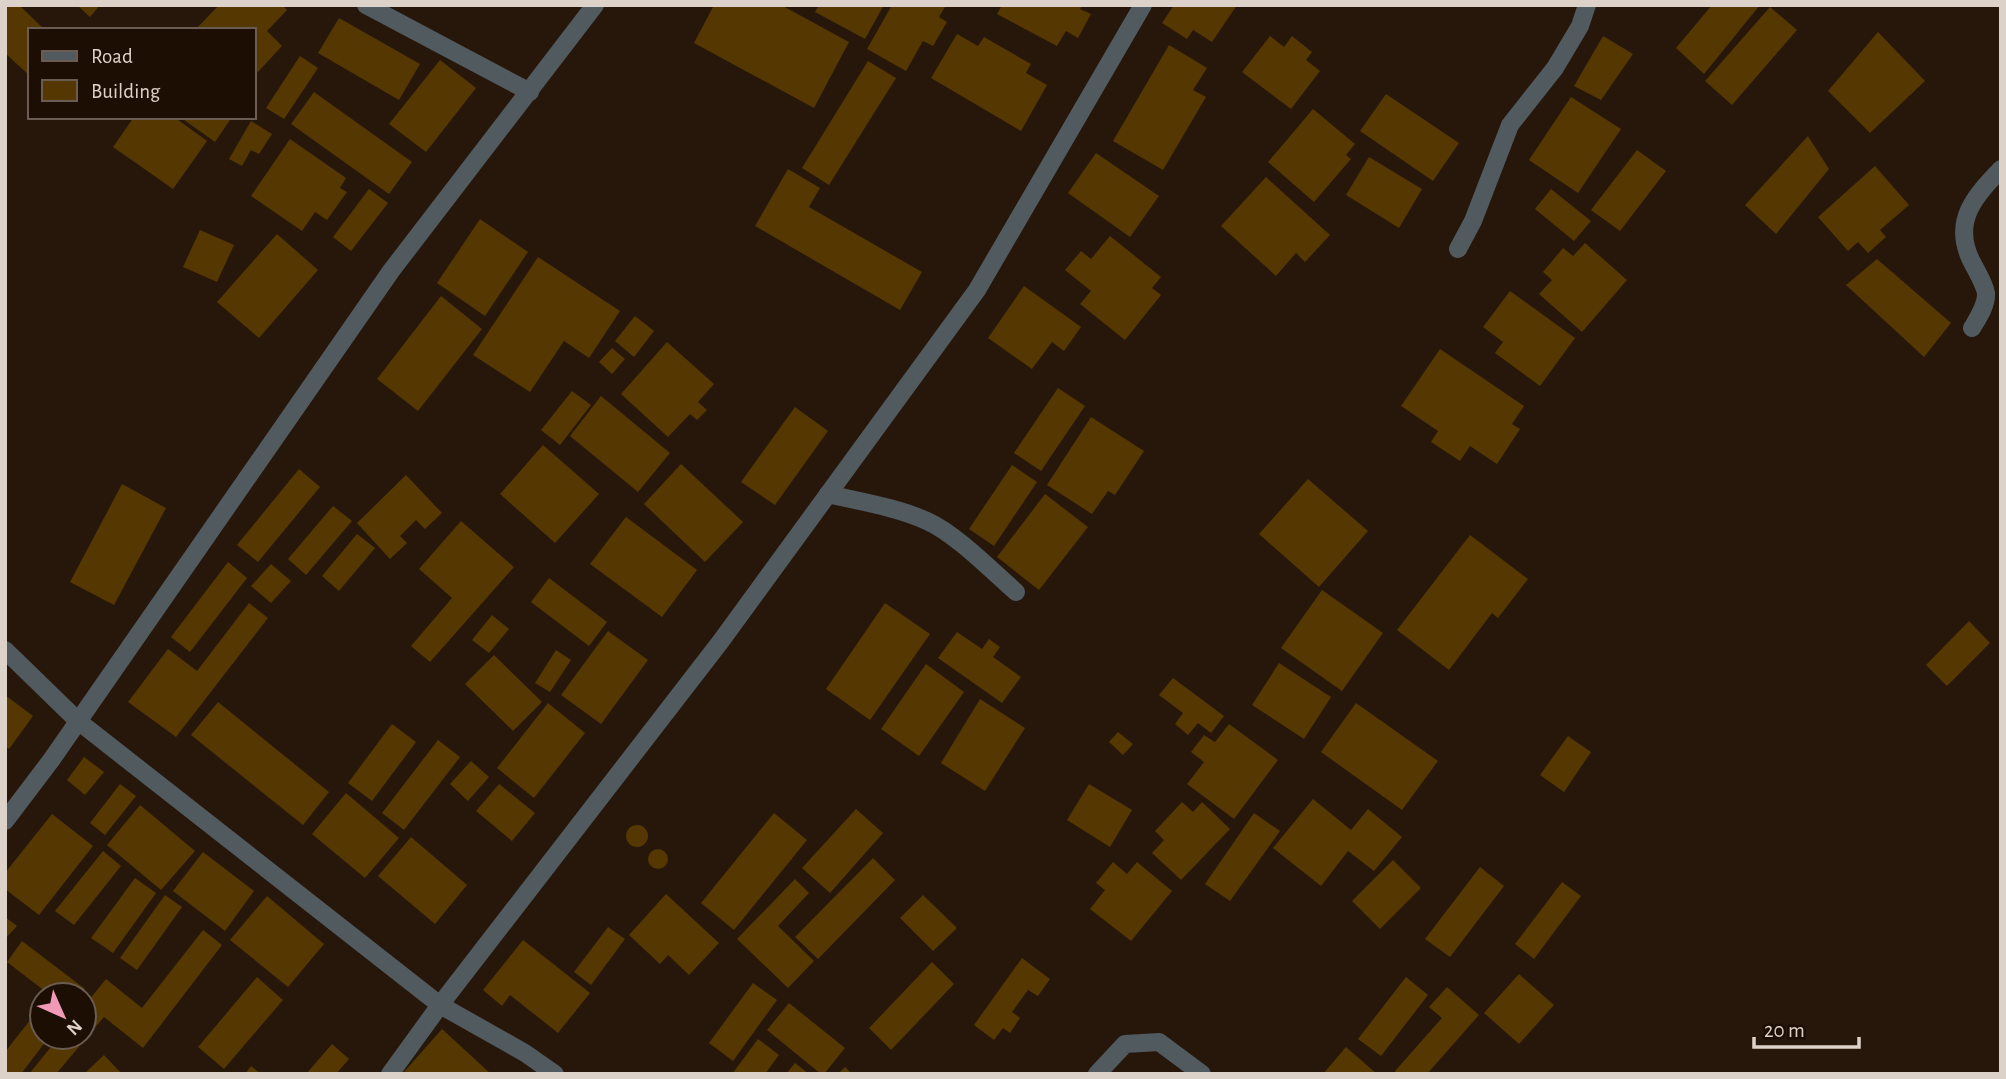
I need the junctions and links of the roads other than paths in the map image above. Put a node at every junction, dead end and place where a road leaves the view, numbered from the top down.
1 (366, 5) edge
2 (595, 5) edge
3 (1143, 5) edge
4 (1587, 5) edge
5 (530, 92) junction
6 (2001, 169) edge
7 (1458, 250) dead end
8 (1972, 328) dead end
9 (828, 494) junction
10 (1016, 593) dead end
11 (5, 650) edge
12 (78, 721) junction
13 (5, 821) edge
14 (440, 1005) junction
15 (390, 1074) edge
16 (555, 1074) edge
17 (1097, 1074) edge
18 (1202, 1074) edge

1 - 5 street
2 - 5 street
3 - 9 street
4 - 7 street
5 - 12 street
6 - 8 street
9 - 10 street
9 - 14 street
11 - 12 street
12 - 13 street
12 - 14 street
14 - 15 street
14 - 16 street
17 - 18 street

